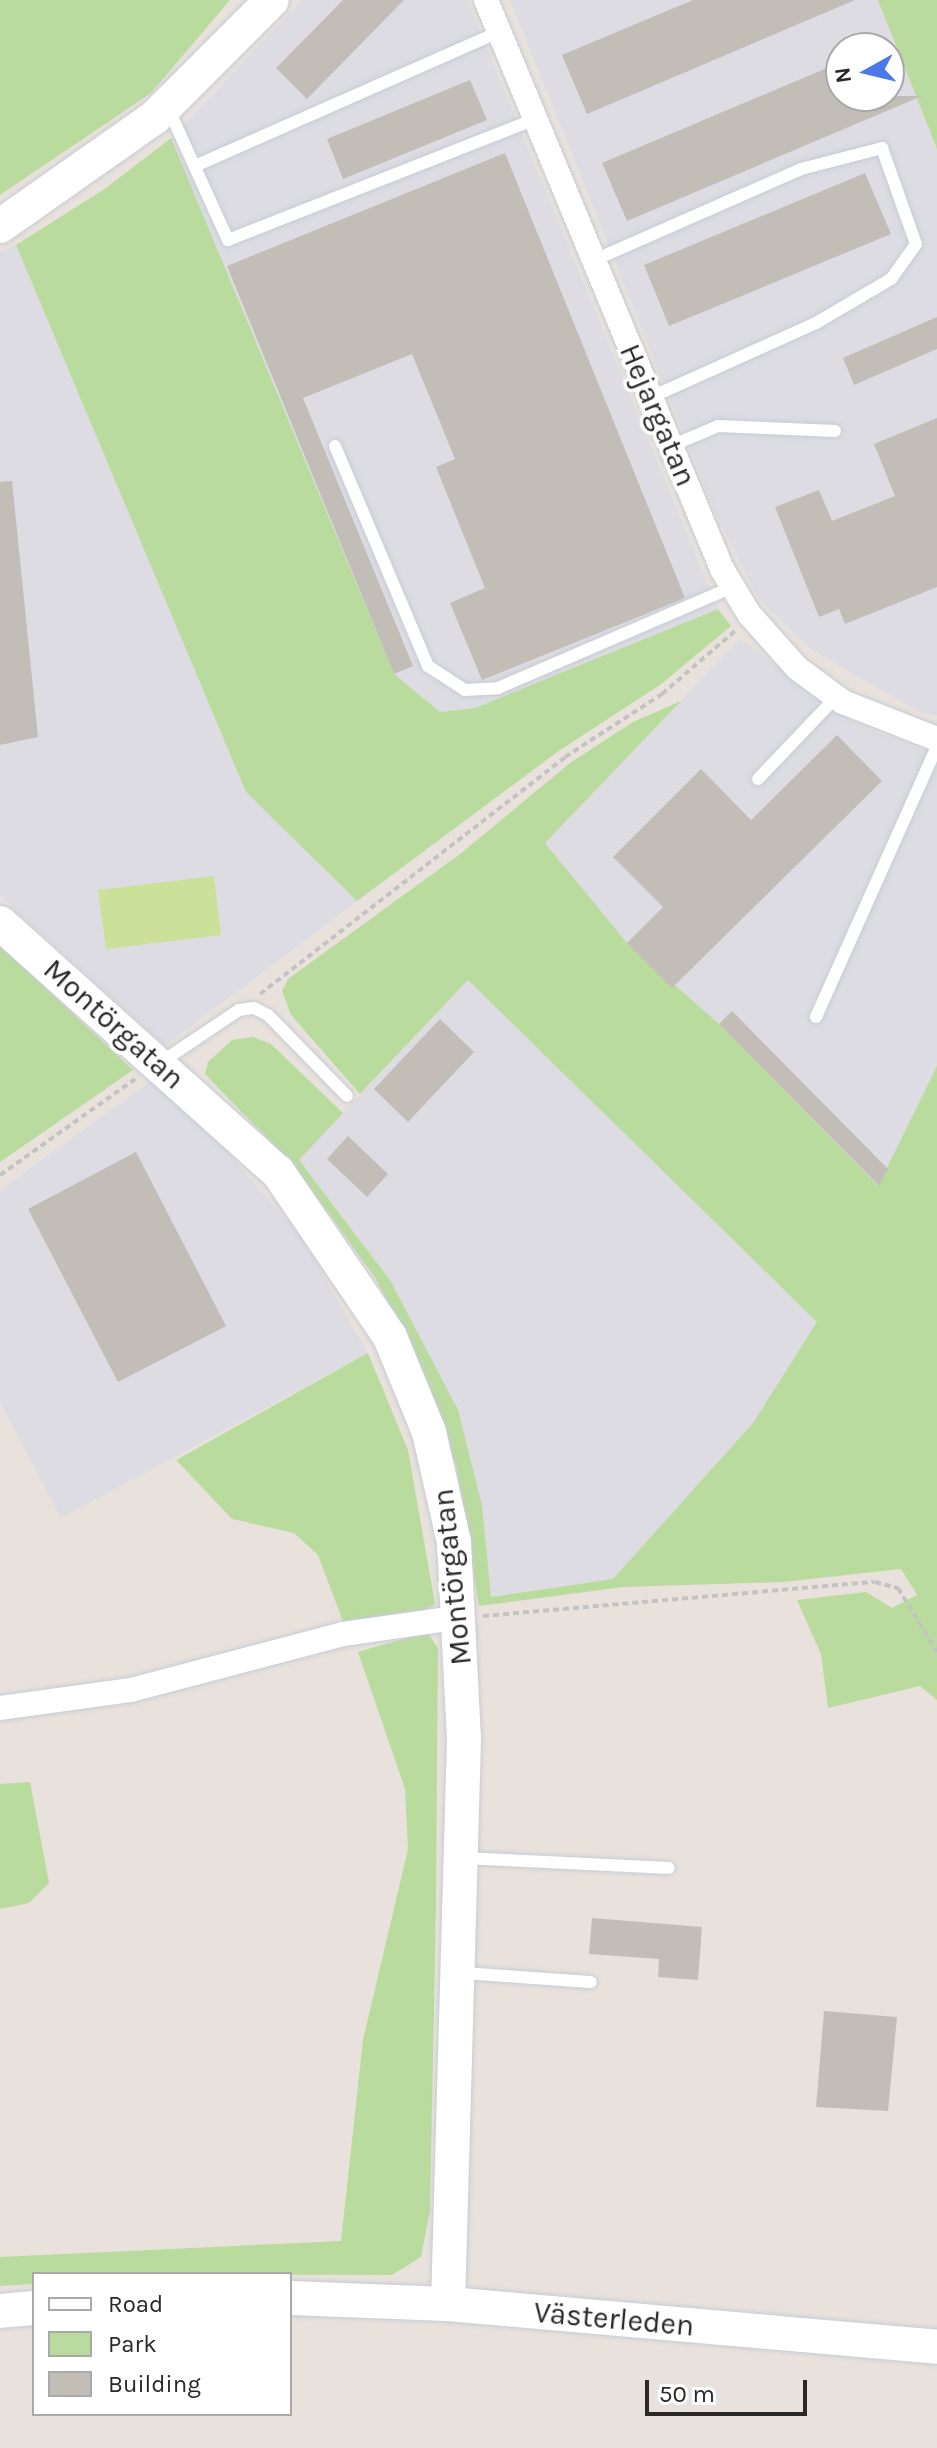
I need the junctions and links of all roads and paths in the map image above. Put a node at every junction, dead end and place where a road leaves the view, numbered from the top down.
1 (272, 0) edge
2 (486, 0) edge
3 (499, 32) junction
4 (167, 105) junction
5 (535, 119) junction
6 (195, 166) junction
7 (0, 226) edge
8 (594, 260) junction
9 (651, 397) junction
10 (835, 431) dead end
11 (335, 446) dead end
12 (671, 446) junction
13 (733, 587) junction
14 (752, 617) junction
15 (836, 697) junction
16 (937, 739) edge
17 (937, 747) edge
18 (758, 779) dead end
19 (0, 923) edge
20 (239, 1010) junction
21 (816, 1017) dead end
22 (157, 1065) junction
23 (347, 1096) dead end
24 (0, 1175) edge
25 (461, 1617) junction
26 (937, 1652) edge
27 (0, 1708) edge
28 (463, 1857) junction
29 (669, 1868) dead end
30 (462, 1973) junction
31 (591, 1982) dead end
32 (292, 2298) edge
33 (448, 2304) junction
34 (32, 2308) edge
35 (0, 2311) edge
36 (937, 2347) edge

1 - 4 street
2 - 3 street, Hejargatan
3 - 5 street, Hejargatan
3 - 6 lane
4 - 6 lane
4 - 7 street
5 - 6 lane
5 - 8 street, Hejargatan
8 - 9 street, Hejargatan
8 - 9 lane
9 - 12 street, Hejargatan
10 - 12 lane
11 - 13 lane
12 - 13 street, Hejargatan
13 - 14 street, Hejargatan
14 - 15 street, Hejargatan
14 - 20 path
15 - 16 street, Hejargatan
15 - 18 lane
17 - 21 lane
19 - 22 street, Montörgatan
20 - 22 lane
20 - 23 lane
22 - 24 path
22 - 25 street, Montörgatan
25 - 26 path
25 - 27 street
25 - 28 street, Montörgatan
28 - 29 lane
28 - 30 street, Montörgatan
30 - 31 lane
30 - 33 street, Montörgatan
32 - 33 street, Västerleden
33 - 36 street, Västerleden
34 - 35 street

